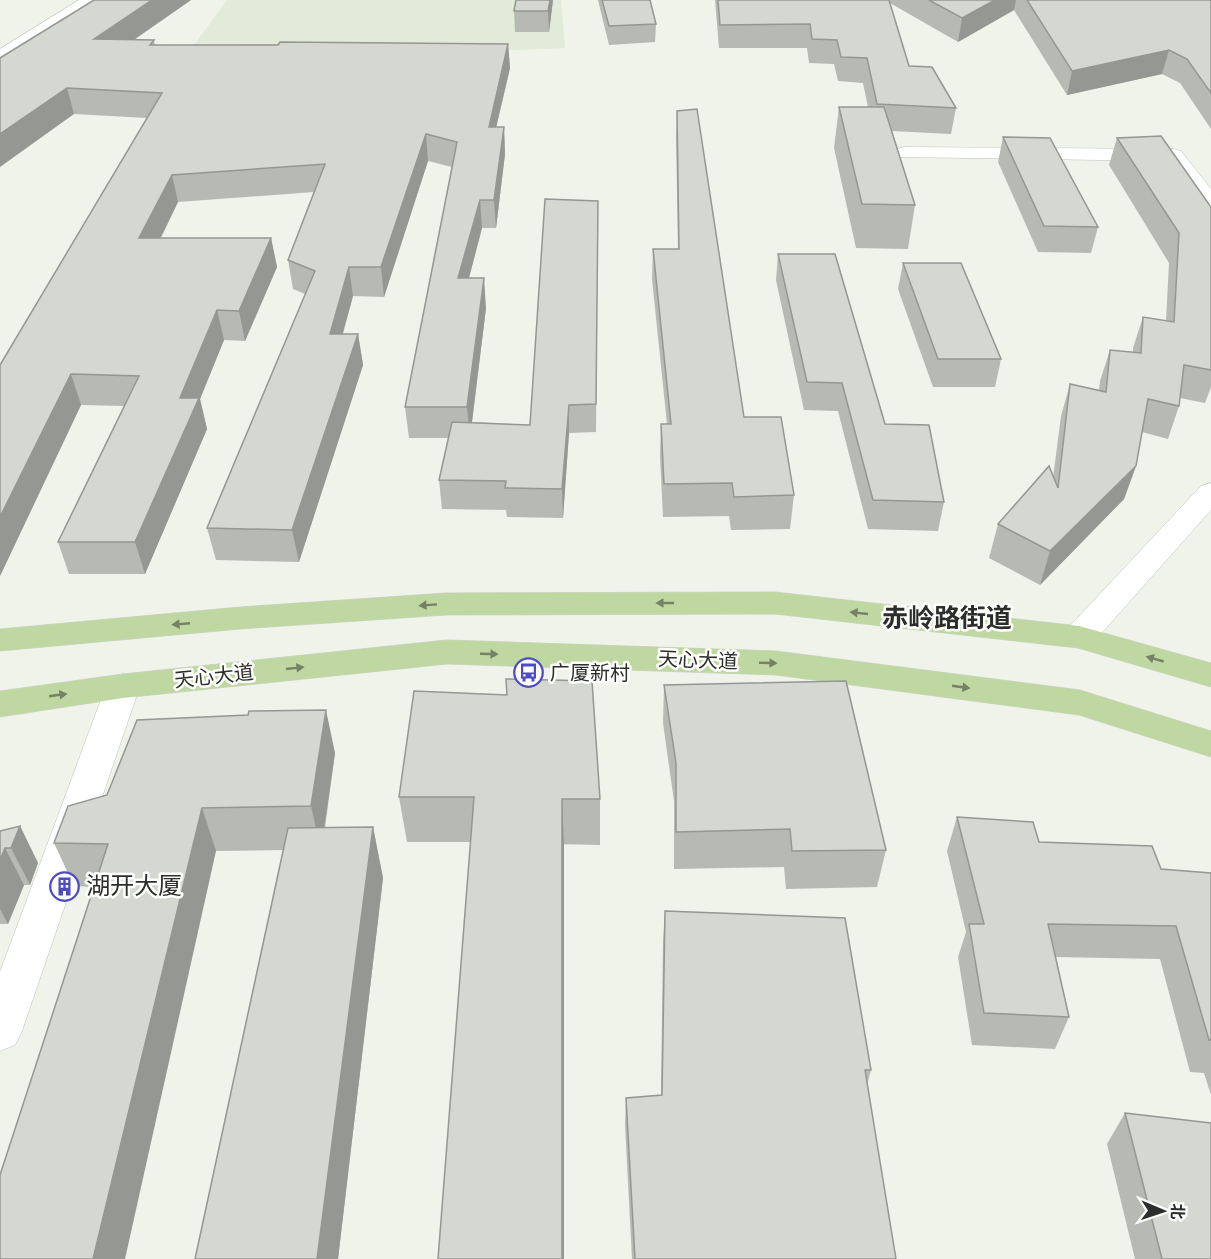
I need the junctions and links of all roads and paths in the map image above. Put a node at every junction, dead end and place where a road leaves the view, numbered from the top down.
1 (90, 0) edge
2 (0, 57) edge
3 (904, 153) dead end
4 (1211, 204) edge
5 (1211, 492) edge
6 (1079, 637) junction
7 (0, 640) edge
8 (1211, 675) edge
9 (123, 686) junction
10 (0, 704) edge
11 (1211, 744) edge
12 (0, 1031) edge

1 - 2 street
3 - 4 street
5 - 6 street
6 -> 7 main road
8 -> 6 main road
10 -> 9 main road, 天心大道
9 -> 11 main road, 天心大道
9 - 12 street

